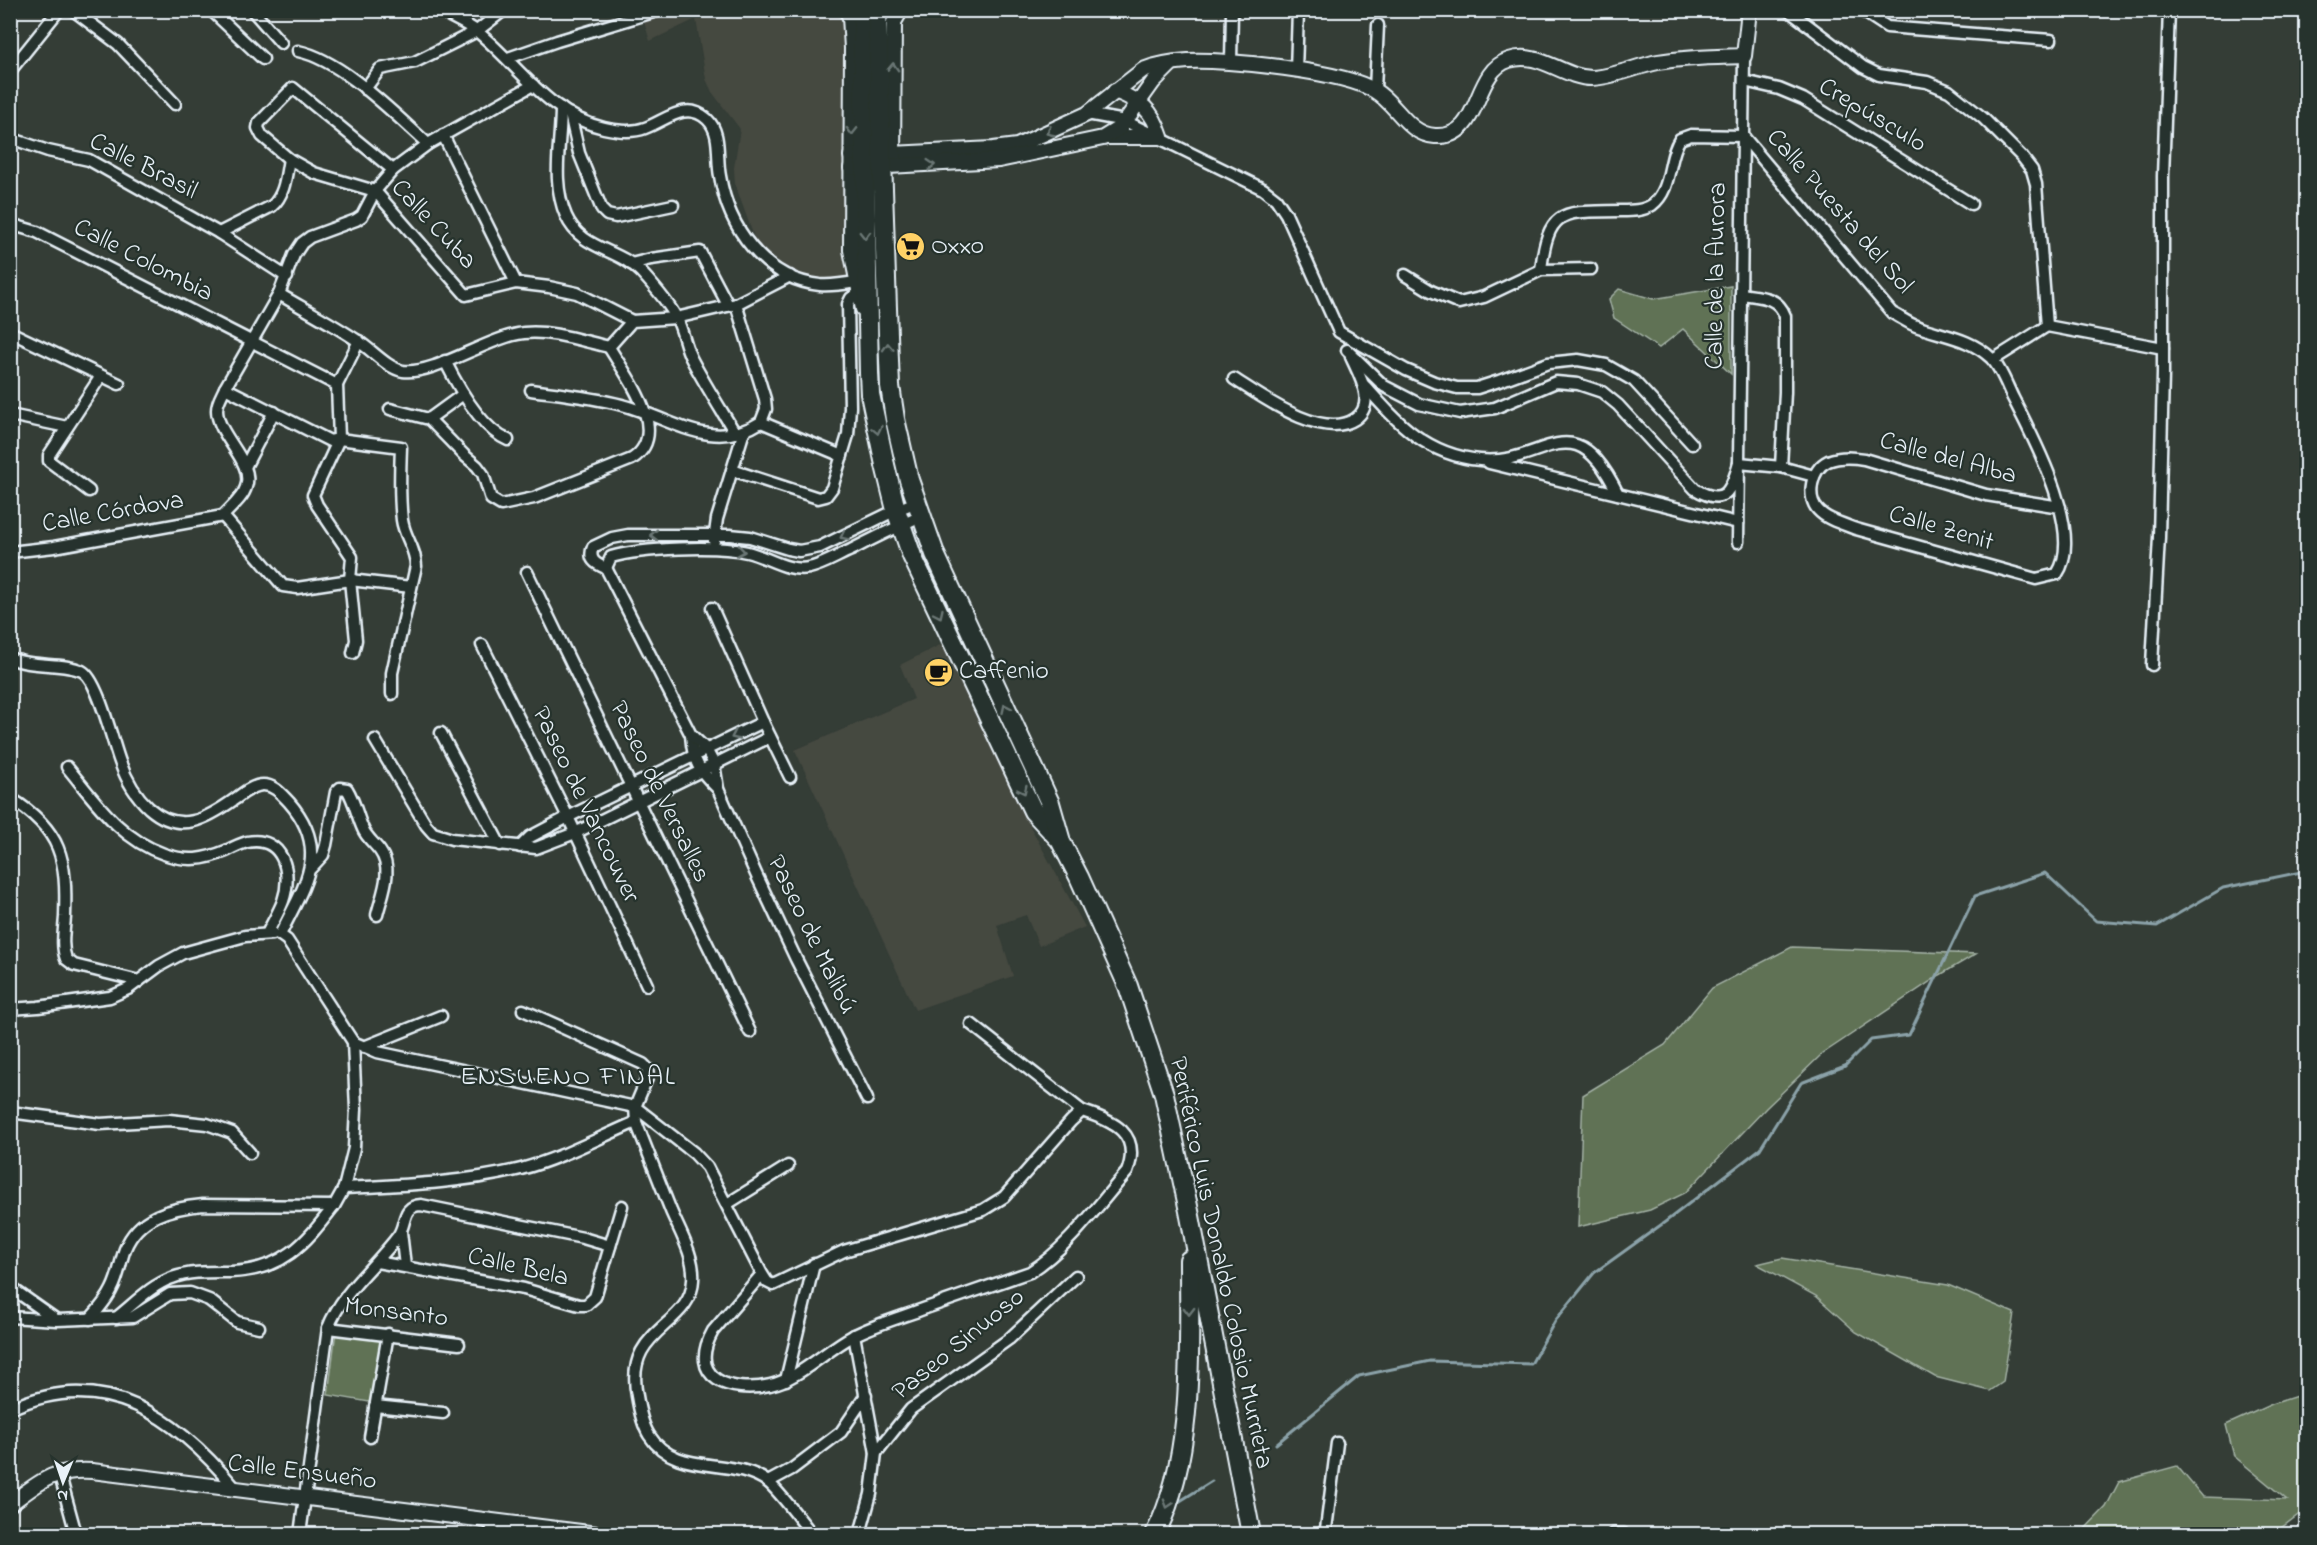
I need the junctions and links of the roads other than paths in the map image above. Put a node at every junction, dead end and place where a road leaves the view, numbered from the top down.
1 (59, 10) edge
2 (73, 10) edge
3 (211, 10) edge
4 (252, 10) edge
5 (439, 10) edge
6 (483, 10) edge
7 (504, 10) edge
8 (660, 10) edge
9 (846, 10) edge
10 (1232, 10) edge
11 (1298, 10) edge
12 (1749, 10) edge
13 (1788, 10) edge
14 (1861, 10) edge
15 (2169, 10) edge
16 (879, 16) edge
17 (488, 21) junction
18 (1378, 25) dead end
19 (477, 31) junction
20 (2051, 40) dead end
21 (281, 43) dead end
22 (298, 51) dead end
23 (1744, 56) junction
24 (508, 58) junction
25 (263, 59) dead end
26 (1231, 62) junction
27 (1172, 63) junction
28 (10, 71) edge
29 (1296, 71) junction
30 (1744, 81) junction
31 (533, 85) junction
32 (365, 89) junction
33 (1375, 90) junction
34 (1115, 91) junction
35 (1139, 101) junction
36 (175, 104) dead end
37 (565, 111) junction
38 (1081, 117) junction
39 (1125, 121) junction
40 (443, 135) junction
41 (1743, 136) junction
42 (10, 138) edge
43 (1103, 138) junction
44 (1167, 140) junction
45 (1083, 142) junction
46 (428, 144) junction
47 (289, 159) junction
48 (872, 162) junction
49 (393, 170) junction
50 (375, 191) junction
51 (1971, 204) dead end
52 (673, 205) dead end
53 (10, 224) edge
54 (219, 233) junction
55 (631, 264) junction
56 (1590, 269) dead end
57 (1541, 270) junction
58 (1405, 275) dead end
59 (790, 276) junction
60 (287, 277) junction
61 (516, 283) junction
62 (858, 288) junction
63 (279, 294) junction
64 (1741, 294) junction
65 (732, 304) junction
66 (676, 318) junction
67 (632, 321) junction
68 (2047, 326) junction
69 (867, 327) junction
70 (10, 332) edge
71 (1339, 332) junction
72 (359, 341) junction
73 (253, 342) junction
74 (609, 347) junction
75 (2163, 348) junction
76 (1347, 350) junction
77 (1993, 360) junction
78 (445, 362) junction
79 (101, 375) junction
80 (1234, 379) dead end
81 (119, 384) dead end
82 (337, 385) junction
83 (1364, 385) junction
84 (225, 388) junction
85 (531, 390) dead end
86 (462, 395) junction
87 (390, 409) dead end
88 (274, 412) junction
89 (646, 413) junction
90 (10, 416) edge
91 (429, 419) junction
92 (761, 422) junction
93 (67, 427) junction
94 (740, 432) junction
95 (339, 440) junction
96 (508, 440) dead end
97 (1692, 444) dead end
98 (842, 456) junction
99 (1480, 460) junction
100 (1739, 463) junction
101 (245, 467) junction
102 (1781, 467) junction
103 (732, 470) junction
104 (1814, 476) junction
105 (89, 491) dead end
106 (1617, 494) junction
107 (2060, 507) junction
108 (919, 509) junction
109 (223, 516) junction
110 (898, 517) junction
111 (1738, 523) junction
112 (714, 535) junction
113 (601, 542) junction
114 (1738, 542) dead end
115 (820, 547) junction
116 (714, 549) junction
117 (10, 552) edge
118 (611, 557) junction
119 (829, 561) junction
120 (2063, 566) joint
121 (606, 568) junction
122 (527, 572) dead end
123 (350, 580) junction
124 (411, 587) junction
125 (712, 608) dead end
126 (482, 645) dead end
127 (353, 654) dead end
128 (10, 658) edge
129 (22, 663) junction
130 (2152, 665) dead end
131 (10, 670) edge
132 (392, 694) dead end
133 (763, 722) junction
134 (441, 733) dead end
135 (691, 735) junction
136 (770, 737) junction
137 (375, 740) dead end
138 (706, 749) junction
139 (693, 757) junction
140 (714, 764) junction
141 (67, 767) dead end
142 (701, 772) junction
143 (790, 777) dead end
144 (632, 787) junction
145 (718, 789) junction
146 (10, 798) edge
147 (639, 801) junction
148 (568, 817) junction
149 (575, 832) junction
150 (1060, 840) junction
151 (500, 845) junction
152 (520, 847) junction
153 (311, 868) junction
154 (377, 915) dead end
155 (267, 934) junction
156 (280, 935) junction
157 (139, 981) junction
158 (647, 985) dead end
159 (10, 1009) edge
160 (523, 1010) dead end
161 (441, 1016) dead end
162 (971, 1024) dead end
163 (750, 1032) dead end
164 (359, 1045) junction
165 (867, 1099) dead end
166 (1082, 1111) junction
167 (10, 1112) edge
168 (635, 1115) junction
169 (250, 1153) dead end
170 (788, 1166) dead end
171 (344, 1188) junction
172 (728, 1204) junction
173 (334, 1206) junction
174 (622, 1206) dead end
175 (1189, 1211) junction
176 (400, 1232) junction
177 (610, 1246) junction
178 (377, 1262) junction
179 (814, 1264) junction
180 (405, 1266) junction
181 (762, 1274) junction
182 (1076, 1276) dead end
183 (10, 1287) edge
184 (10, 1317) edge
185 (116, 1318) junction
186 (90, 1319) junction
187 (57, 1320) junction
188 (259, 1327) dead end
189 (327, 1328) junction
190 (388, 1334) junction
191 (854, 1335) junction
192 (459, 1344) dead end
193 (786, 1380) junction
194 (866, 1395) junction
195 (375, 1406) junction
196 (10, 1409) edge
197 (443, 1413) dead end
198 (370, 1437) dead end
199 (1336, 1443) dead end
200 (876, 1453) junction
201 (59, 1472) junction
202 (768, 1482) junction
203 (236, 1489) junction
204 (304, 1497) junction
205 (10, 1504) edge
206 (492, 1528) edge
207 (76, 1534) edge
208 (300, 1534) edge
209 (597, 1534) edge
210 (812, 1534) edge
211 (860, 1534) edge
212 (1155, 1534) edge
213 (1251, 1534) edge
214 (1322, 1534) edge
215 (1613, 1534) edge
216 (1624, 1534) edge

1 - 28 street
2 - 36 street
3 - 25 street
4 - 21 street
5 - 19 street
6 - 17 street
7 - 17 street
8 - 24 street
9 -> 48 street
10 - 26 street
11 - 29 street
12 - 23 street, Calle de la Aurora
13 - 68 street
14 - 20 street
15 - 75 street
16 - 48 main road, Periférico Luis Donaldo Colosio Murrieta
48 -> 16 street
17 - 19 street
18 - 33 street
19 - 24 street
19 - 32 street
22 - 32 street
23 - 30 street, Calle de la Aurora
23 - 33 street
24 - 31 street
26 - 27 street
26 - 29 street
27 - 34 street
27 - 35 street
29 - 33 street
30 - 41 street, Calle de la Aurora
30 - 51 street, Crepúsculo
31 - 37 street
31 - 40 street
32 - 46 street
34 - 35 street
34 - 38 street
35 - 39 street
35 - 44 street
37 - 52 street
37 - 55 street
37 - 59 street
38 - 39 street
38 - 45 street
38 -> 48 street
39 - 43 street
39 - 44 street
40 - 46 street
40 - 61 street
41 - 57 street
41 - 64 street, Calle de la Aurora
41 - 77 street, Calle Puesta del Sol
42 - 54 street, Calle Brasil
43 - 44 street
43 - 45 street
44 - 71 street
48 -> 45 street
46 - 49 street
47 - 49 street, Calle Cuba
47 - 50 street, Calle Cuba
47 - 54 street
48 - 62 street
48 -> 69 main road, Periférico Luis Donaldo Colosio Murrieta
108 -> 48 main road, Periférico Luis Donaldo Colosio Murrieta
49 - 50 street
50 - 60 street
50 - 61 street, Calle Cuba
53 - 73 street, Calle Colombia
54 - 60 street, Calle Brasil
55 - 65 street
55 - 66 street
56 - 57 street
57 - 58 street
59 - 62 street
59 - 65 street
60 - 63 street
61 - 67 street
62 - 69 street
62 - 98 street
63 - 72 street
63 - 73 street
64 - 100 street, Calle de la Aurora
64 - 102 street
65 - 66 street
65 - 92 street
66 - 67 street
66 - 94 street
67 - 74 street
68 - 75 street
68 - 77 street
69 -> 110 main road, Periférico Luis Donaldo Colosio Murrieta
70 - 79 street
71 - 76 street
71 - 97 street
72 - 78 street
72 - 82 street
73 - 82 street, Calle Colombia
73 - 84 street
74 - 78 street
74 - 89 street
75 - 130 street
76 - 83 street
76 - 100 street
77 - 107 street, Calle Puesta del Sol
78 - 86 street
79 - 81 street
79 - 93 street
80 - 83 street
82 - 95 street
83 - 99 street
84 - 88 street
84 - 101 street
85 - 89 street
86 - 91 street
86 - 96 street
87 - 91 street
88 - 95 street
88 - 101 street
89 - 91 street
89 - 94 street
90 - 93 street
92 - 94 street
92 - 98 street
93 - 105 street
94 - 103 street
95 - 123 street
95 - 124 street
98 - 103 street
99 - 106 street
99 - 106 street
100 - 102 street
100 - 111 street, Calle de la Aurora
101 - 109 street
102 - 104 street
103 - 112 street
104 - 107 street, Calle del Alba
104 - 120 street, Calle Zenit
106 - 111 street
107 - 120 street, Calle Puesta del Sol
108 - 110 street
108 - 110 street
150 -> 108 main road, Periférico Luis Donaldo Colosio Murrieta
109 - 117 street, Calle Córdova
109 - 123 street
110 -> 115 street
110 - 119 street
110 -> 150 main road, Periférico Luis Donaldo Colosio Murrieta
111 - 114 street, Calle de la Aurora
112 -> 113 street
112 - 115 street
112 - 116 street
113 - 118 street
113 - 121 street, Paseo de Malibú
115 - 119 street
116 - 118 street
116 -> 119 street
118 - 121 street
121 - 135 street, Paseo de Malibú
122 - 144 street, Paseo de Versalles
123 - 124 street
123 - 127 street
124 - 132 street
125 - 133 street
126 - 148 street, Paseo de Vancouver
128 - 129 street
129 - 131 street
129 - 153 street
133 - 136 street
133 -> 138 street
134 - 151 street
135 - 138 street, Paseo de Malibú
135 - 139 street, Paseo de Malibú
136 - 140 street
136 - 143 street
137 - 151 street
138 - 139 street
138 - 140 street, Paseo de Malibú
139 - 142 street, Paseo de Malibú
139 - 144 street
140 - 142 street
140 - 145 street, Paseo de Malibú
141 - 155 street
142 - 145 street, Paseo de Malibú
142 - 147 street
144 - 147 street, Paseo de Versalles
144 - 148 street
145 - 165 street, Paseo de Malibú
146 - 157 street
147 - 149 street
147 - 163 street, Paseo de Versalles
148 - 149 street, Paseo de Vancouver
148 - 152 street
149 - 152 street
149 - 158 street, Paseo de Vancouver
150 - 175 main road, Periférico Luis Donaldo Colosio Murrieta
151 - 152 street
153 - 154 street
153 - 156 street
155 - 156 street
155 - 157 street
156 - 164 street
157 - 159 street
160 - 168 street
161 - 164 street
162 - 166 street
164 - 168 street
164 - 171 street
166 - 179 street
166 - 191 street
167 - 169 street
168 - 171 street
168 - 172 street
168 - 202 street
170 - 172 street
171 - 173 street
172 - 181 street
173 - 185 street
173 - 186 street
174 - 177 street, Calle Bela
175 -> 212 main road
175 - 213 main road, Periférico Luis Donaldo Colosio Murrieta
176 - 177 street, Calle Bela
176 - 178 street
176 - 180 street
177 - 180 street, Calle Bela
178 - 180 street, Calle Bela
178 - 189 street
179 - 181 street
179 - 193 street
181 - 193 street
182 - 200 street, Paseo Sinuoso
183 - 187 street
184 - 187 street
185 - 186 street
185 - 188 street
186 - 187 street
189 - 190 street, Monsanto
189 - 204 street
190 - 192 street, Monsanto
190 - 195 street
191 - 193 street
191 - 194 street, Paseo Sinuoso
194 - 200 street, Paseo Sinuoso
194 - 202 street
195 - 197 street
195 - 198 street
196 - 203 street
199 - 214 street
200 - 211 street, Paseo Sinuoso
201 - 203 street, Calle Ensueño
201 - 205 street, Calle Ensueño
201 - 207 street
202 - 210 street
203 - 204 street, Calle Ensueño
204 - 206 street, Calle Ensueño
204 - 208 street
206 - 209 street, Calle Ensueño
215 - 216 street

